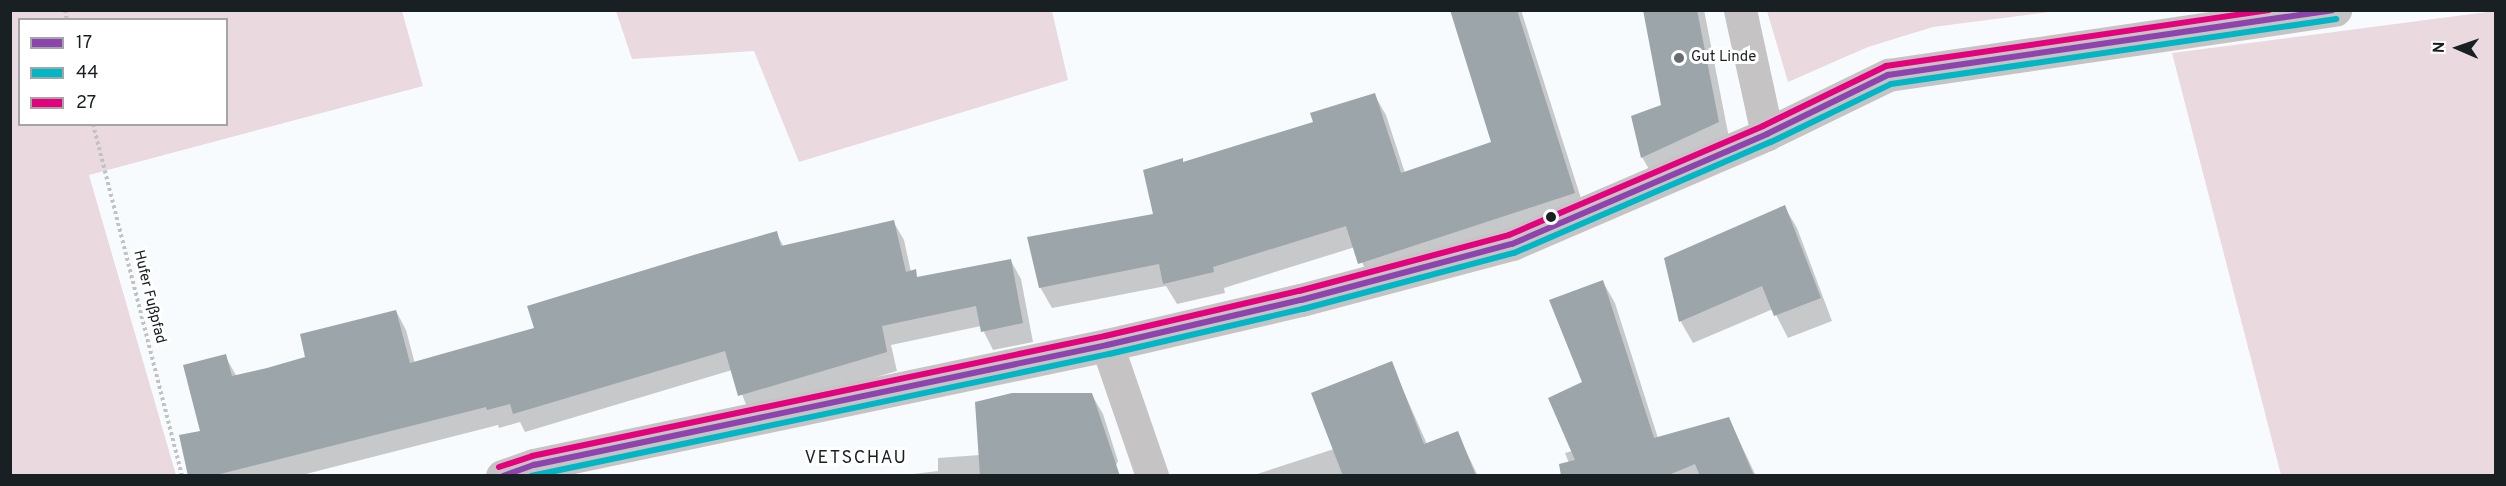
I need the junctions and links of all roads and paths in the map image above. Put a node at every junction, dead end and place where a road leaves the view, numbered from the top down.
1 (1740, 10) edge
2 (2335, 10) edge
3 (94, 126) edge
4 (1767, 134) junction
5 (1107, 345) junction
6 (182, 476) edge
7 (502, 476) edge
8 (1152, 476) edge

1 - 4 street
2 - 4 street
3 - 6 path, Hufer Fußpfad
4 - 5 street
5 - 7 street
5 - 8 street

